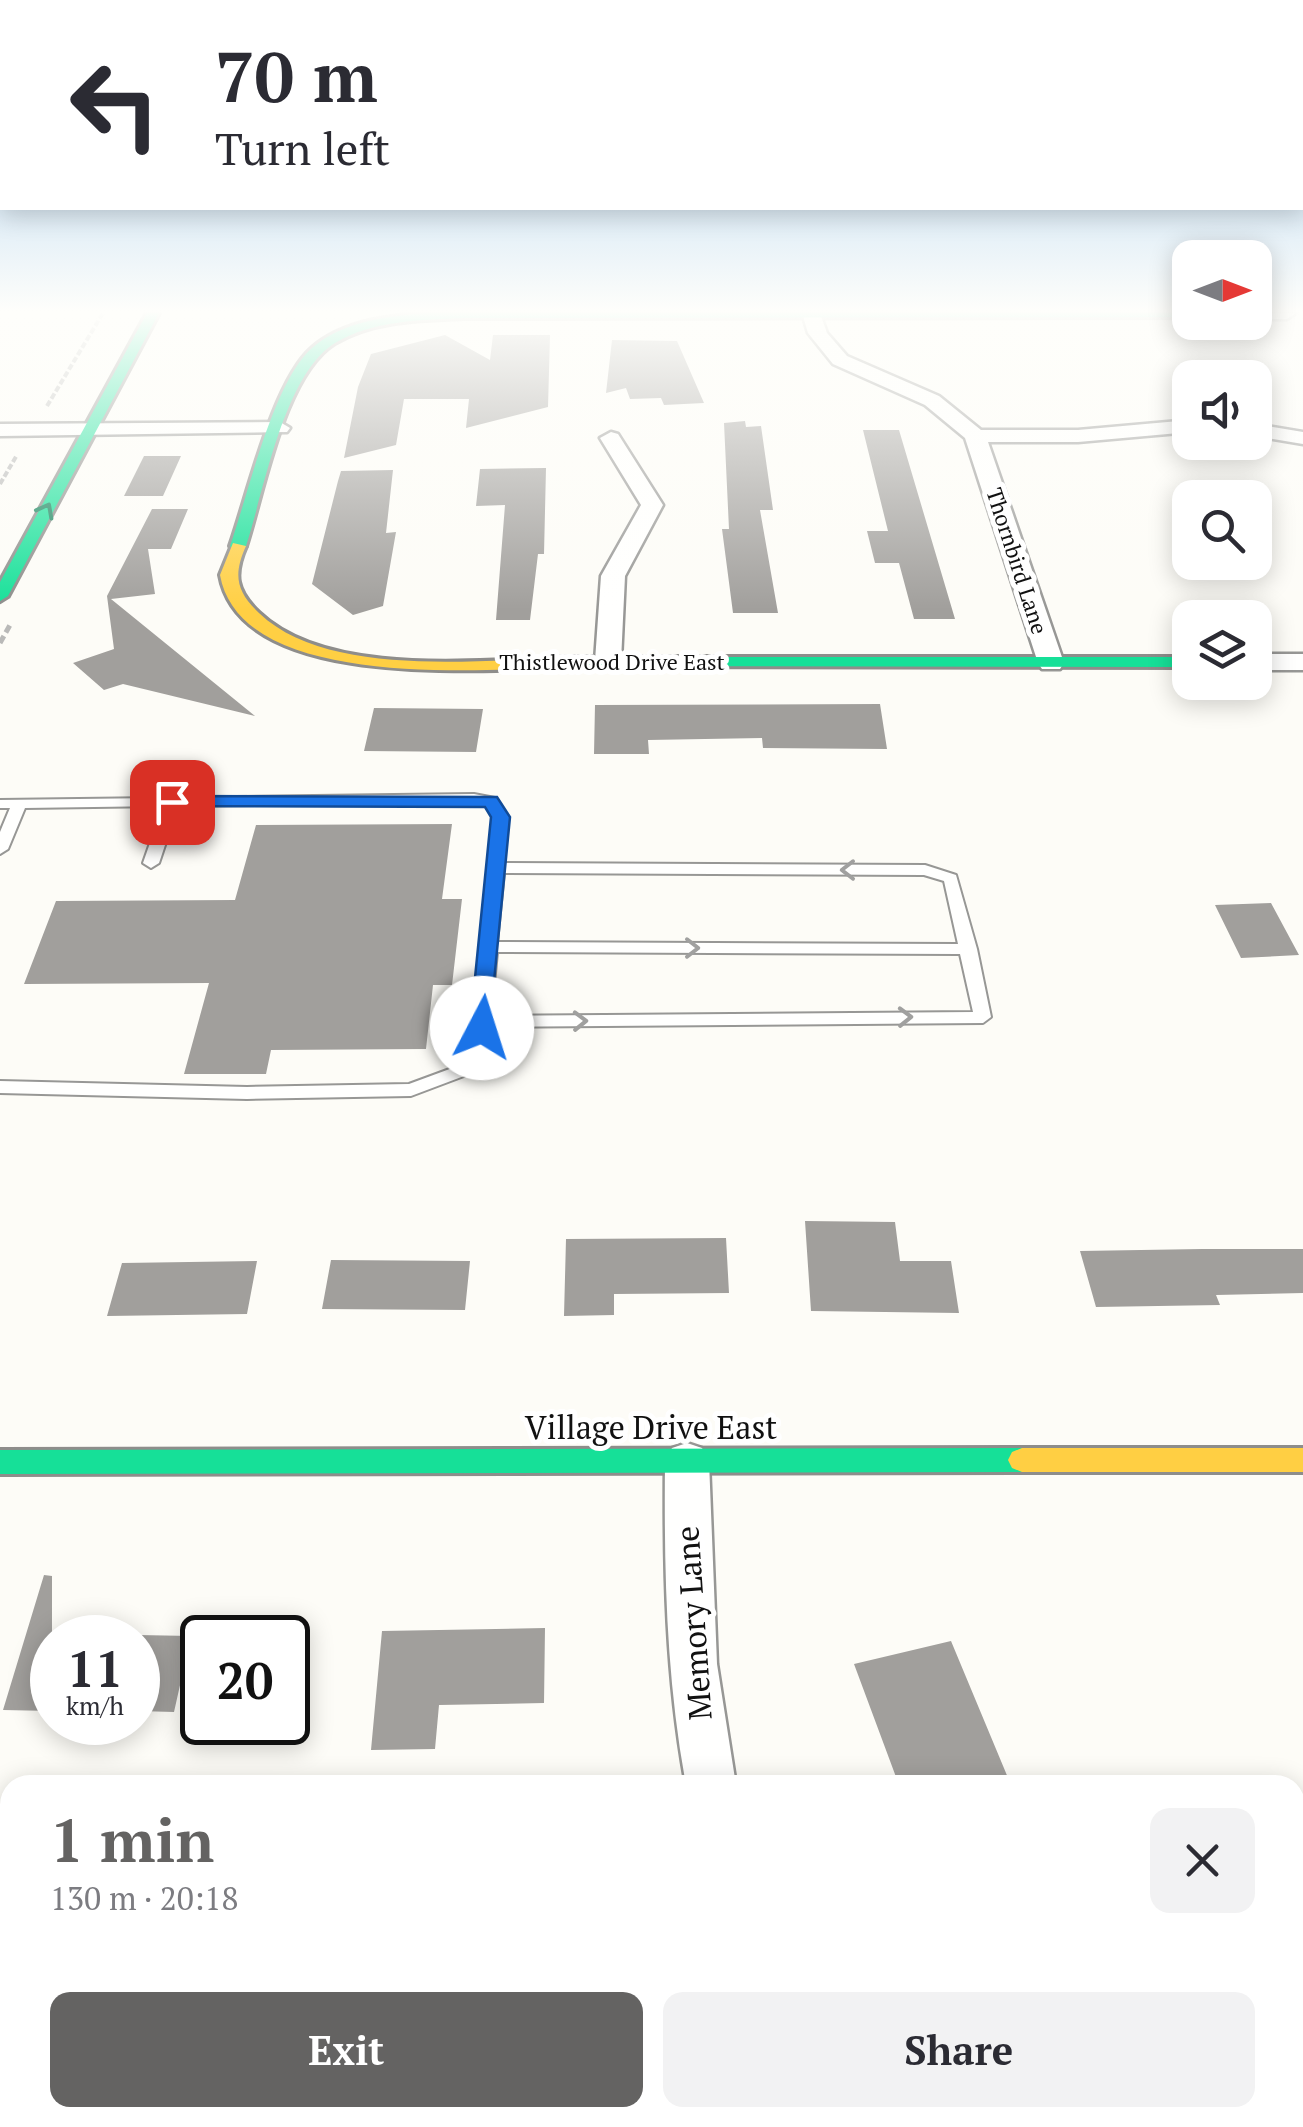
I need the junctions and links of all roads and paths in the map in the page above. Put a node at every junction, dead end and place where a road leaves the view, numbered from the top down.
1 (67, 412) edge
2 (74, 412) edge
3 (286, 412) edge
4 (950, 412) edge
5 (62, 427) junction
6 (280, 428) junction
7 (1172, 428) edge
8 (0, 430) edge
9 (1272, 433) edge
10 (975, 436) junction
11 (611, 438) dead end
12 (1303, 438) edge
13 (36, 461) dead end
14 (0, 484) edge
15 (0, 596) edge
16 (608, 661) junction
17 (1172, 662) edge
18 (1272, 662) edge
19 (1303, 662) edge
20 (1051, 663) junction
21 (172, 802) junction
22 (0, 804) edge
23 (20, 804) junction
24 (0, 849) edge
25 (152, 863) dead end
26 (498, 868) junction
27 (489, 947) junction
28 (969, 949) junction
29 (482, 1022) junction
30 (0, 1086) edge
31 (1303, 1460) edge
32 (687, 1461) junction
33 (0, 1462) edge
34 (709, 1775) edge

1 - 5 path
2 - 5 street
3 - 6 street, Thistlewood Drive East
4 - 10 street
5 - 6 street
5 - 8 street
5 - 13 street
5 - 14 path
15 -> 5 street
6 - 16 street, Thistlewood Drive East
7 - 10 street
9 - 12 street
10 - 20 street, Thornbird Lane
11 - 16 street
16 - 20 street, Thistlewood Drive East
17 - 20 street, Thistlewood Drive East
18 - 19 street
21 - 23 lane
21 - 25 lane
21 - 26 lane
22 - 23 lane
23 - 24 lane
26 - 27 lane
28 -> 26 lane
27 -> 28 lane
27 - 29 lane
29 -> 28 lane
29 - 30 lane
31 - 32 street, Village Drive East
32 - 33 street, Village Drive East
32 - 34 street, Memory Lane

